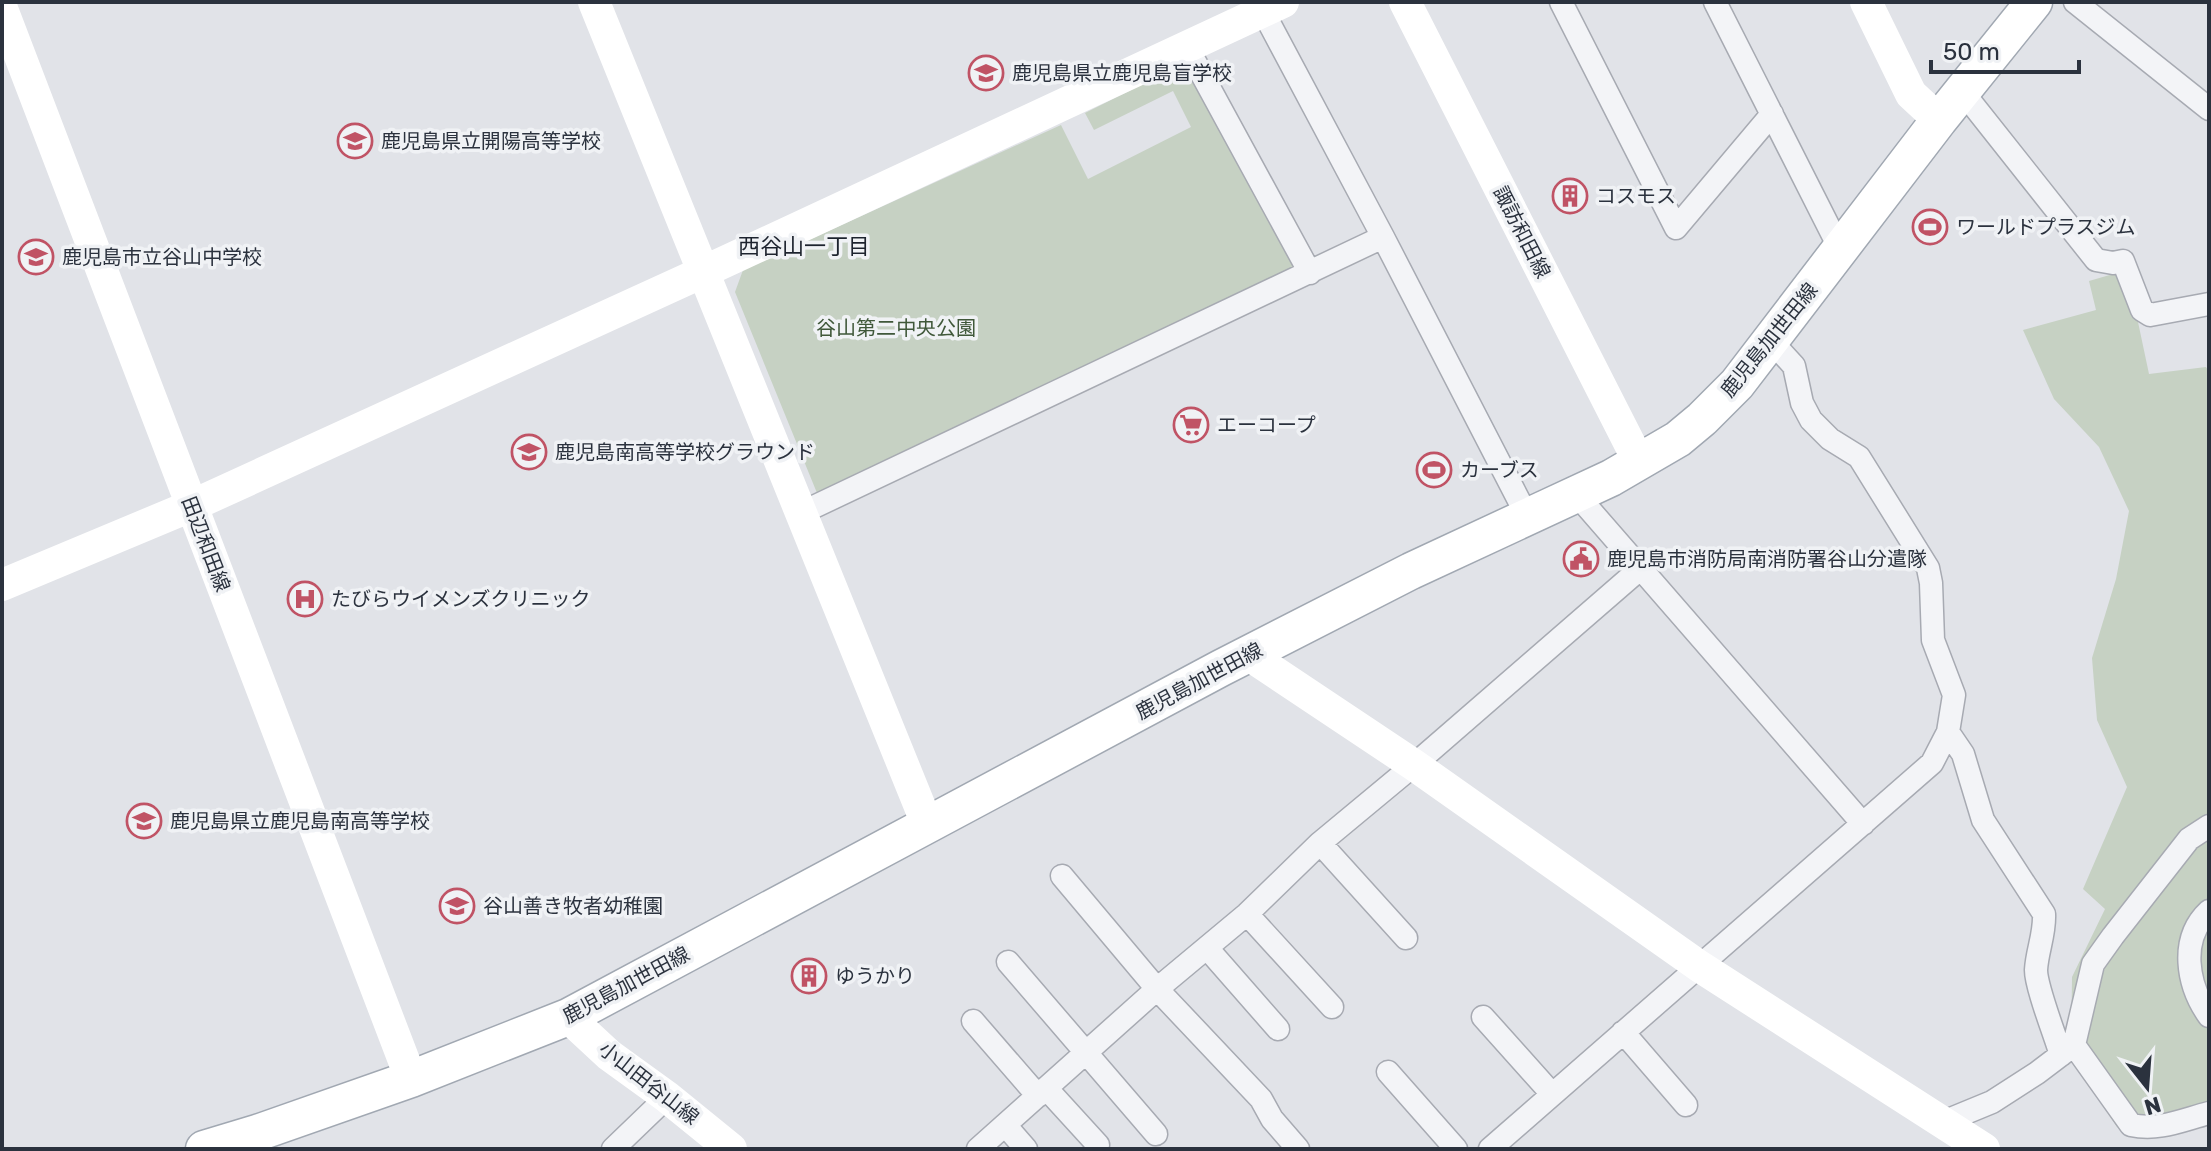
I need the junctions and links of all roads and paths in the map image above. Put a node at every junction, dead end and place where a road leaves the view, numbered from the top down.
1 (594, 2) edge
2 (1405, 2) edge
3 (1561, 2) edge
4 (1715, 2) edge
5 (1866, 2) edge
6 (2034, 2) edge
7 (2075, 2) edge
8 (1268, 5) edge
9 (2, 9) edge
10 (1187, 47) junction
11 (1962, 91) junction
12 (2209, 109) edge
13 (1772, 114) junction
14 (1939, 120) junction
15 (1383, 237) junction
16 (1841, 251) junction
17 (703, 272) junction
18 (1310, 273) junction
19 (2209, 304) edge
20 (1771, 341) junction
21 (1639, 462) junction
22 (1576, 494) junction
23 (191, 506) junction
24 (801, 513) junction
25 (1527, 516) junction
26 (1641, 568) junction
27 (2, 585) edge
28 (1249, 655) junction
29 (1948, 732) junction
30 (1414, 765) junction
31 (927, 824) junction
32 (1863, 824) junction
33 (2209, 826) edge
34 (1320, 843) junction
35 (1062, 876) dead end
36 (2209, 911) edge
37 (1247, 914) junction
38 (1406, 938) dead end
39 (1207, 948) junction
40 (1008, 962) dead end
41 (1699, 966) junction
42 (1157, 989) junction
43 (1332, 1007) dead end
44 (2209, 1016) edge
45 (568, 1017) junction
46 (1483, 1017) dead end
47 (973, 1021) dead end
48 (1278, 1029) dead end
49 (1623, 1032) junction
50 (2067, 1050) junction
51 (1086, 1053) junction
52 (411, 1079) junction
53 (1042, 1092) junction
54 (1552, 1094) junction
55 (667, 1097) junction
56 (1686, 1105) dead end
57 (2209, 1113) edge
58 (1941, 1123) junction
59 (1005, 1125) junction
60 (1156, 1134) dead end
61 (1098, 1145) dead end
62 (204, 1149) edge
63 (613, 1149) edge
64 (731, 1149) edge
65 (978, 1149) edge
66 (1026, 1149) edge
67 (1298, 1149) edge
68 (1440, 1149) edge
69 (1456, 1149) edge
70 (1490, 1149) edge
71 (1984, 1149) edge

1 - 17 street
2 - 21 street, 諏訪和田線
3 - 13 street
4 - 13 street
5 - 14 street
6 - 11 main road, 鹿児島加世田線
7 - 12 street
8 - 10 street
8 - 15 street
9 - 23 street, 田辺和田線
10 - 17 street
10 - 18 street
11 - 14 main road, 鹿児島加世田線
11 - 19 street
13 - 16 street
14 - 16 main road, 鹿児島加世田線
15 - 18 street
15 - 25 street
16 - 20 main road, 鹿児島加世田線
17 - 23 street
17 - 24 street
18 - 24 street
20 - 21 main road, 鹿児島加世田線
20 - 29 street
21 - 22 main road, 鹿児島加世田線
22 - 25 main road, 鹿児島加世田線
22 - 26 street
23 - 27 street
23 - 52 street, 田辺和田線
24 - 31 street
25 - 28 main road, 鹿児島加世田線
26 - 30 street
26 - 32 street
28 - 30 street
28 - 31 main road, 鹿児島加世田線
29 - 32 street
29 - 50 street
30 - 34 street
30 - 41 street
31 - 45 main road, 鹿児島加世田線
32 - 41 street
33 - 50 street
34 - 37 street
34 - 38 street
35 - 42 street
36 - 44 street
37 - 39 street
37 - 43 street
39 - 42 street
39 - 48 street
40 - 51 street
41 - 49 street
41 - 58 street
42 - 51 street
42 - 67 street
45 - 52 main road, 鹿児島加世田線
45 - 55 street, 小山田谷山線
46 - 54 street
47 - 53 street
49 - 54 street
49 - 56 street
50 - 57 street
50 - 58 street
51 - 53 street
51 - 60 street
52 - 62 main road, 鹿児島加世田線
53 - 59 street
53 - 61 street
54 - 70 street
55 - 63 street
55 - 64 street, 小山田谷山線
58 - 71 street
59 - 65 street
59 - 66 street
68 - 69 street

